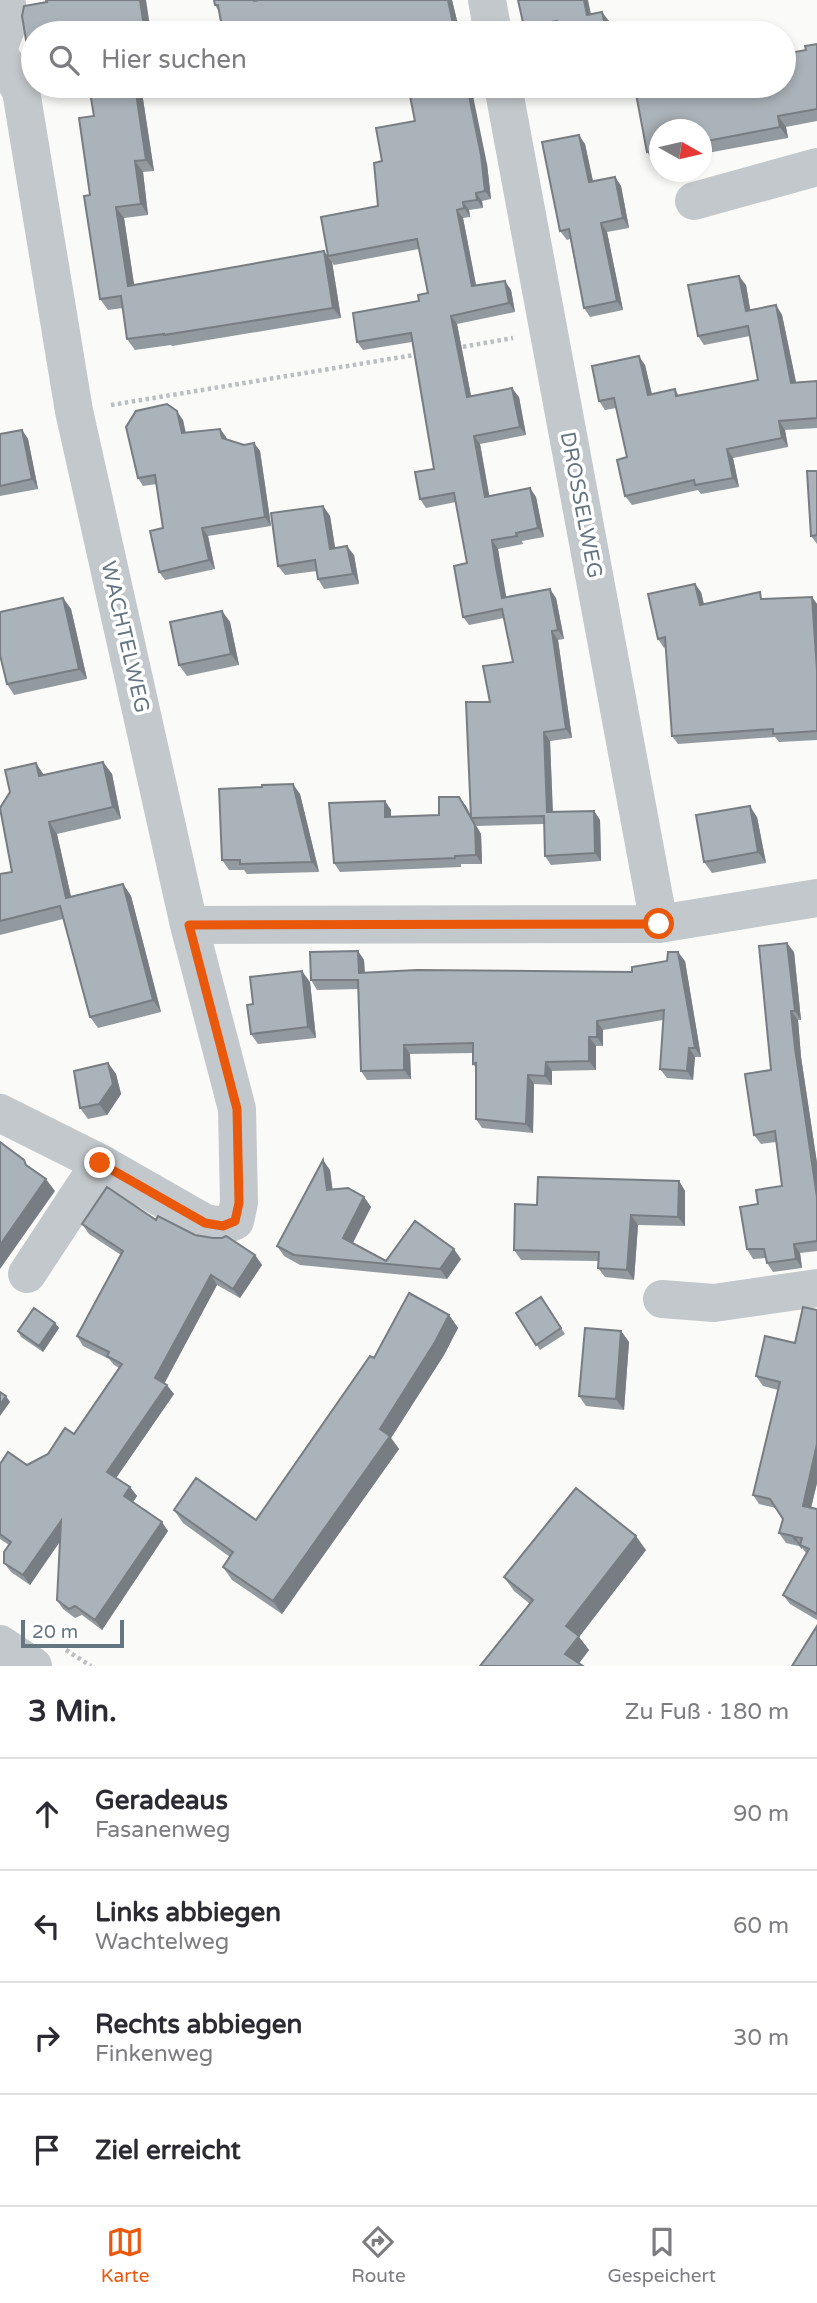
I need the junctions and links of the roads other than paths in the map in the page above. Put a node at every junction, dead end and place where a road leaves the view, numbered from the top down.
1 (6, 0) edge
2 (487, 0) edge
3 (491, 21) edge
4 (0, 44) edge
5 (0, 55) edge
6 (21, 91) edge
7 (22, 98) edge
8 (505, 98) edge
9 (817, 167) edge
10 (694, 201) dead end
11 (817, 900) edge
12 (659, 924) junction
13 (189, 925) junction
14 (0, 1113) edge
15 (100, 1163) junction
16 (27, 1274) dead end
17 (817, 1288) edge
18 (662, 1298) dead end
19 (0, 1644) edge
20 (33, 1666) edge

1 - 4 street
2 - 3 street
5 - 6 street, WACHTELWEG
7 - 13 street, WACHTELWEG
8 - 12 street, DROSSELWEG
9 - 10 street
11 - 12 street
12 - 13 street
13 - 15 street, WACHTELWEG
14 - 15 street
15 - 16 street
17 - 18 street
19 - 20 street

